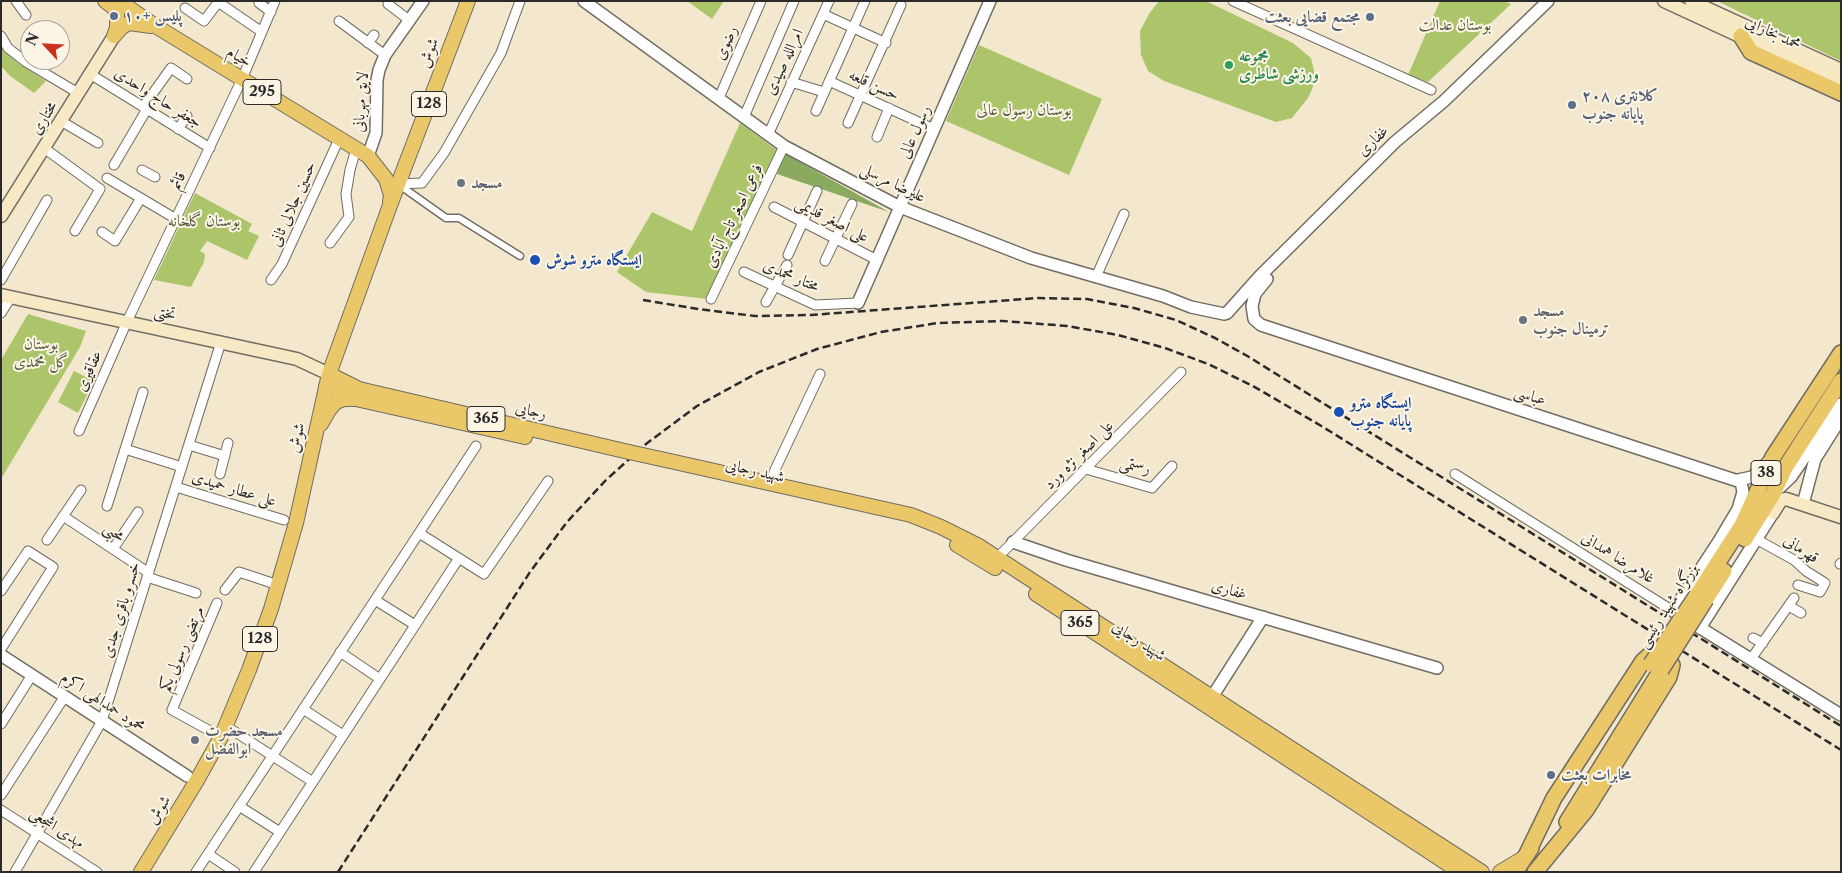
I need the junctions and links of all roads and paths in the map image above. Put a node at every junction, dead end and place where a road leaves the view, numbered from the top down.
1 (16, 1) edge
2 (275, 1) edge
3 (422, 1) edge
4 (468, 1) edge
5 (520, 1) edge
6 (584, 1) edge
7 (761, 1) edge
8 (794, 1) edge
9 (829, 1) edge
10 (866, 1) edge
11 (990, 1) edge
12 (1233, 1) edge
13 (1548, 1) edge
14 (1664, 1) edge
15 (1691, 1) edge
16 (111, 2) edge
17 (218, 2) edge
18 (259, 3) dead end
19 (388, 4) dead end
20 (901, 6) dead end
21 (185, 8) dead end
22 (271, 12) junction
23 (823, 14) junction
24 (26, 15) dead end
25 (409, 20) junction
26 (339, 21) dead end
27 (157, 27) junction
28 (854, 28) junction
29 (262, 32) junction
30 (374, 35) dead end
31 (1, 36) edge
32 (114, 36) junction
33 (1741, 36) junction
34 (886, 42) junction
35 (368, 43) junction
36 (385, 55) junction
37 (1841, 70) edge
38 (90, 74) junction
39 (187, 79) dead end
40 (242, 80) junction
41 (830, 80) junction
42 (791, 82) junction
43 (1841, 83) edge
44 (1431, 90) dead end
45 (824, 92) junction
46 (78, 93) junction
47 (1841, 94) edge
48 (861, 95) junction
49 (719, 98) junction
50 (145, 108) junction
51 (889, 108) junction
52 (816, 111) dead end
53 (187, 116) dead end
54 (744, 117) junction
55 (61, 121) junction
56 (848, 123) dead end
57 (178, 128) junction
58 (934, 129) junction
59 (768, 135) junction
60 (877, 137) dead end
61 (339, 139) junction
62 (98, 143) dead end
63 (784, 146) junction
64 (44, 148) junction
65 (210, 148) junction
66 (362, 153) junction
67 (114, 165) dead end
68 (142, 170) dead end
69 (156, 177) dead end
70 (107, 178) dead end
71 (398, 184) junction
72 (817, 191) dead end
73 (141, 198) junction
74 (47, 200) dead end
75 (852, 204) dead end
76 (774, 207) dead end
77 (900, 207) junction
78 (389, 208) junction
79 (1124, 214) dead end
80 (1, 216) edge
81 (176, 219) junction
82 (803, 222) junction
83 (75, 232) dead end
84 (102, 232) dead end
85 (836, 239) junction
86 (1295, 242) junction
87 (330, 243) dead end
88 (788, 255) dead end
89 (520, 256) dead end
90 (876, 260) junction
91 (825, 261) dead end
92 (787, 265) dead end
93 (744, 272) dead end
94 (1096, 277) junction
95 (1, 280) edge
96 (271, 280) dead end
97 (775, 286) junction
98 (6, 296) edge
99 (711, 299) dead end
100 (766, 302) dead end
101 (858, 303) joint
102 (1, 313) edge
103 (1227, 313) joint
104 (127, 322) junction
105 (221, 342) junction
106 (1841, 353) edge
107 (1181, 372) dead end
108 (820, 374) dead end
109 (325, 377) junction
110 (1841, 381) edge
111 (343, 388) junction
112 (143, 392) dead end
113 (356, 399) junction
114 (1841, 404) edge
115 (1841, 418) edge
116 (79, 431) dead end
117 (316, 431) junction
118 (228, 443) dead end
119 (189, 445) junction
120 (476, 446) dead end
121 (125, 448) junction
122 (625, 455) junction
123 (225, 456) junction
124 (1773, 457) junction
125 (665, 465) junction
126 (1172, 466) dead end
127 (182, 467) junction
128 (1086, 470) junction
129 (220, 474) dead end
130 (1455, 474) dead end
131 (1738, 480) junction
132 (548, 481) dead end
133 (771, 484) junction
134 (176, 487) junction
135 (81, 490) dead end
136 (1773, 494) junction
137 (1803, 504) junction
138 (107, 506) dead end
139 (138, 512) dead end
140 (1772, 513) joint
141 (63, 516) junction
142 (1841, 517) edge
143 (284, 520) dead end
144 (419, 533) junction
145 (1756, 539) junction
146 (47, 540) dead end
147 (1013, 542) junction
148 (113, 549) junction
149 (459, 558) junction
150 (994, 562) junction
151 (148, 575) junction
152 (278, 585) junction
153 (1798, 585) dead end
154 (225, 590) dead end
155 (1, 591) edge
156 (196, 593) dead end
157 (1702, 597) junction
158 (375, 600) junction
159 (217, 603) dead end
160 (1673, 611) junction
161 (1801, 613) dead end
162 (1263, 617) junction
163 (415, 625) junction
164 (1700, 628) junction
165 (1753, 638) dead end
166 (1763, 643) junction
167 (1, 649) edge
168 (340, 652) junction
169 (1, 655) edge
170 (1751, 659) junction
171 (1656, 667) junction
172 (1436, 668) dead end
173 (32, 675) junction
174 (380, 679) junction
175 (65, 696) junction
176 (1212, 697) junction
177 (303, 709) junction
178 (1841, 715) edge
179 (102, 721) junction
180 (1, 724) edge
181 (223, 732) junction
182 (343, 735) junction
183 (273, 755) junction
184 (187, 776) dead end
185 (313, 782) junction
186 (1, 795) edge
187 (239, 806) junction
188 (1, 810) edge
189 (280, 832) junction
190 (37, 833) junction
191 (208, 854) junction
192 (1518, 864) edge
193 (1461, 868) edge
194 (15, 872) edge
195 (96, 872) edge
196 (141, 872) edge
197 (196, 872) edge
198 (235, 872) edge
199 (254, 872) edge
200 (1482, 872) edge
201 (1500, 872) edge
202 (1535, 872) edge

1 - 24 street
2 - 22 street, قائم
3 - 25 street, لایق مهربانی
4 - 71 main road, شوش / 128
5 - 71 street
6 - 49 street, علیرضا مرسلی
7 - 49 street, رضوی
8 - 54 street
9 - 23 street, امرالله صیدی
10 - 28 street
11 - 58 street, رسول عالی
12 - 44 street
13 - 86 street, غفاری
14 - 33 main road, محمد بخارایی
15 - 37 main road, محمد بخارایی
16 - 27 main road, خیام / 295
16 - 32 main road, خیام / 295
17 - 21 street
17 - 29 street
18 - 22 street
19 - 25 street
20 - 34 street
22 - 29 street, قائم
23 - 28 street
23 - 42 street, امرالله صیدی
25 - 36 street, لایق مهربانی
26 - 35 street
27 - 32 main road, 295
27 - 40 main road, خیام / 295
28 - 34 street
28 - 41 street
29 - 40 street, قائم
30 - 35 street
31 - 46 street
32 - 38 main road, مختاری
33 - 43 main road, محمد بخارایی
33 - 47 highway
34 - 48 street
35 - 36 street
36 - 66 street, لایق مهربانی
38 - 46 main road, مختاری
38 - 50 street, جعفر حاج واحدی
39 - 50 street
40 - 61 main road, خیام / 295
40 - 65 street, قائم
41 - 45 street
41 - 48 street, حسن قلعه
42 - 45 street
42 - 59 street, امرالله صیدی
45 - 52 street
46 - 55 main road, مختاری
48 - 51 street, حسن قلعه
48 - 56 street
49 - 54 street, علیرضا مرسلی
50 - 57 street, جعفر حاج واحدی
50 - 67 street
51 - 58 street, حسن قلعه
51 - 60 street
53 - 57 street
54 - 59 street, علیرضا مرسلی
55 - 62 street
55 - 64 main road, مختاری
57 - 65 street, جعفر حاج واحدی
58 - 77 street, رسول عالی
59 - 63 street, علیرضا مرسلی
61 - 66 main road, خیام / 295
61 - 96 street, حسین جلالی ثانی
63 - 77 street, علیرضا مرسلی
63 - 99 street, فرعی اصغر تاج آبادی
64 - 80 main road, مختاری
64 - 83 street
65 - 81 street, قائم
66 - 78 main road, 295
66 - 87 street
68 - 69 street
70 - 73 street
71 - 78 main road, شوش / 128
71 - 89 street
72 - 82 street
73 - 81 street
73 - 84 street
74 - 95 street
75 - 85 street
76 - 82 street, علی اصغر قدیمی
77 - 90 street, رسول عالی
77 - 94 street, علیرضا مرسلی
78 - 109 main road, شوش / 128
79 - 94 street
81 - 104 street, قائم
82 - 85 street, علی اصغر قدیمی
82 - 88 street
85 - 90 street, علی اصغر قدیمی
85 - 91 street
86 - 103 street, غفاری
86 - 131 street, عباسی
90 - 101 street, رسول عالی
92 - 97 street
93 - 97 street, مختار محمدی
94 - 103 street, علیرضا مرسلی
97 - 100 street
97 - 101 street, مختار محمدی
98 - 102 street
98 - 104 main road, تختی
104 - 105 main road, تختی
104 - 116 street, عقاقیری
105 - 109 main road, تختی
105 - 119 street, خسرو باقری جدی
106 - 124 highway, بزرگراه شهید رئیسی / 38
107 - 128 street, علی اصغر نژه ورد
108 - 133 street
109 - 111 main road, 365
109 - 117 main road, شوش / 128
110 - 136 highway, بزرگراه شهید رئیسی / 38
111 - 113 main road, 365
111 - 122 main road, رجایی / 365
112 - 121 street
113 - 117 main road, 365
113 - 122 main road, رجایی / 365
114 - 136 street
115 - 137 street
117 - 152 main road, شوش / 128
118 - 123 street
119 - 123 street
119 - 127 street, خسرو باقری جدی
120 - 144 street
121 - 127 street
121 - 138 street
122 - 125 main road, رجایی / 365, bridge
123 - 129 street
124 - 131 street
124 - 157 highway, بزرگراه شهید رئیسی / 38
125 - 133 main road, شهید رجایی / 365
125 - 150 main road, شهید رجایی / 365
126 - 128 street, رستمی
127 - 134 street, خسرو باقری جدی
128 - 147 street, علی اصغر نژه ورد
130 - 160 street, غلامرضا همدانی
131 - 160 street
132 - 149 street
133 - 150 main road, شهید رجایی / 365
134 - 143 street, علی عطار حمیدی
134 - 151 street, خسرو باقری جدی
135 - 141 street
136 - 157 highway, بزرگراه شهید رئیسی / 38
137 - 140 main road
137 - 142 main road
139 - 148 street
140 - 145 street
141 - 146 street
141 - 148 street, محبی
144 - 149 street
144 - 158 street
145 - 153 street, قهرمانی
145 - 164 street
147 - 150 street, علی اصغر نژه ورد
147 - 162 street, غفاری
148 - 151 street, محبی
149 - 163 street
150 - 176 main road, شهید رجایی / 365
150 - 193 main road, شهید رجایی / 365
151 - 156 street, محبی
151 - 179 street, خسرو باقری جدی
152 - 154 street
152 - 181 main road, شوش / 128
155 - 167 street
157 - 171 highway, بزرگراه شهید رئیسی / 38, bridge
158 - 163 street
158 - 168 street
159 - 181 street, مرتضی رسولی یکم
160 - 164 street, غلامرضا همدانی
161 - 166 street
162 - 172 street, غفاری
162 - 176 street
163 - 174 street
164 - 170 street, غلامرضا همدانی
165 - 166 street
166 - 170 street
168 - 174 street
168 - 177 street
169 - 173 street, محمود حمدالهی اکرم
170 - 178 street, غلامرضا همدانی
171 - 192 highway, بزرگراه شهید رئیسی / 38
171 - 202 highway, بزرگراه شهید رئیسی / 38
173 - 175 street, محمود حمدالهی اکرم
173 - 180 street
174 - 182 street
175 - 179 street, محمود حمدالهی اکرم
175 - 186 street
176 - 193 main road, شهید رجایی / 365
177 - 182 street
177 - 183 street
179 - 184 street, محمود حمدالهی اکرم
179 - 190 street, خسرو باقری جدی
181 - 183 street
181 - 196 main road, شوش / 128
182 - 185 street
183 - 185 street
183 - 187 street
185 - 189 street
187 - 189 street
187 - 191 street
188 - 190 street, مهدی اشجعی
189 - 199 street
190 - 194 street, خسرو باقری جدی
190 - 195 street, مهدی اشجعی
191 - 197 street
191 - 198 street
192 - 201 main road
192 - 202 highway
193 - 200 main road, 365

